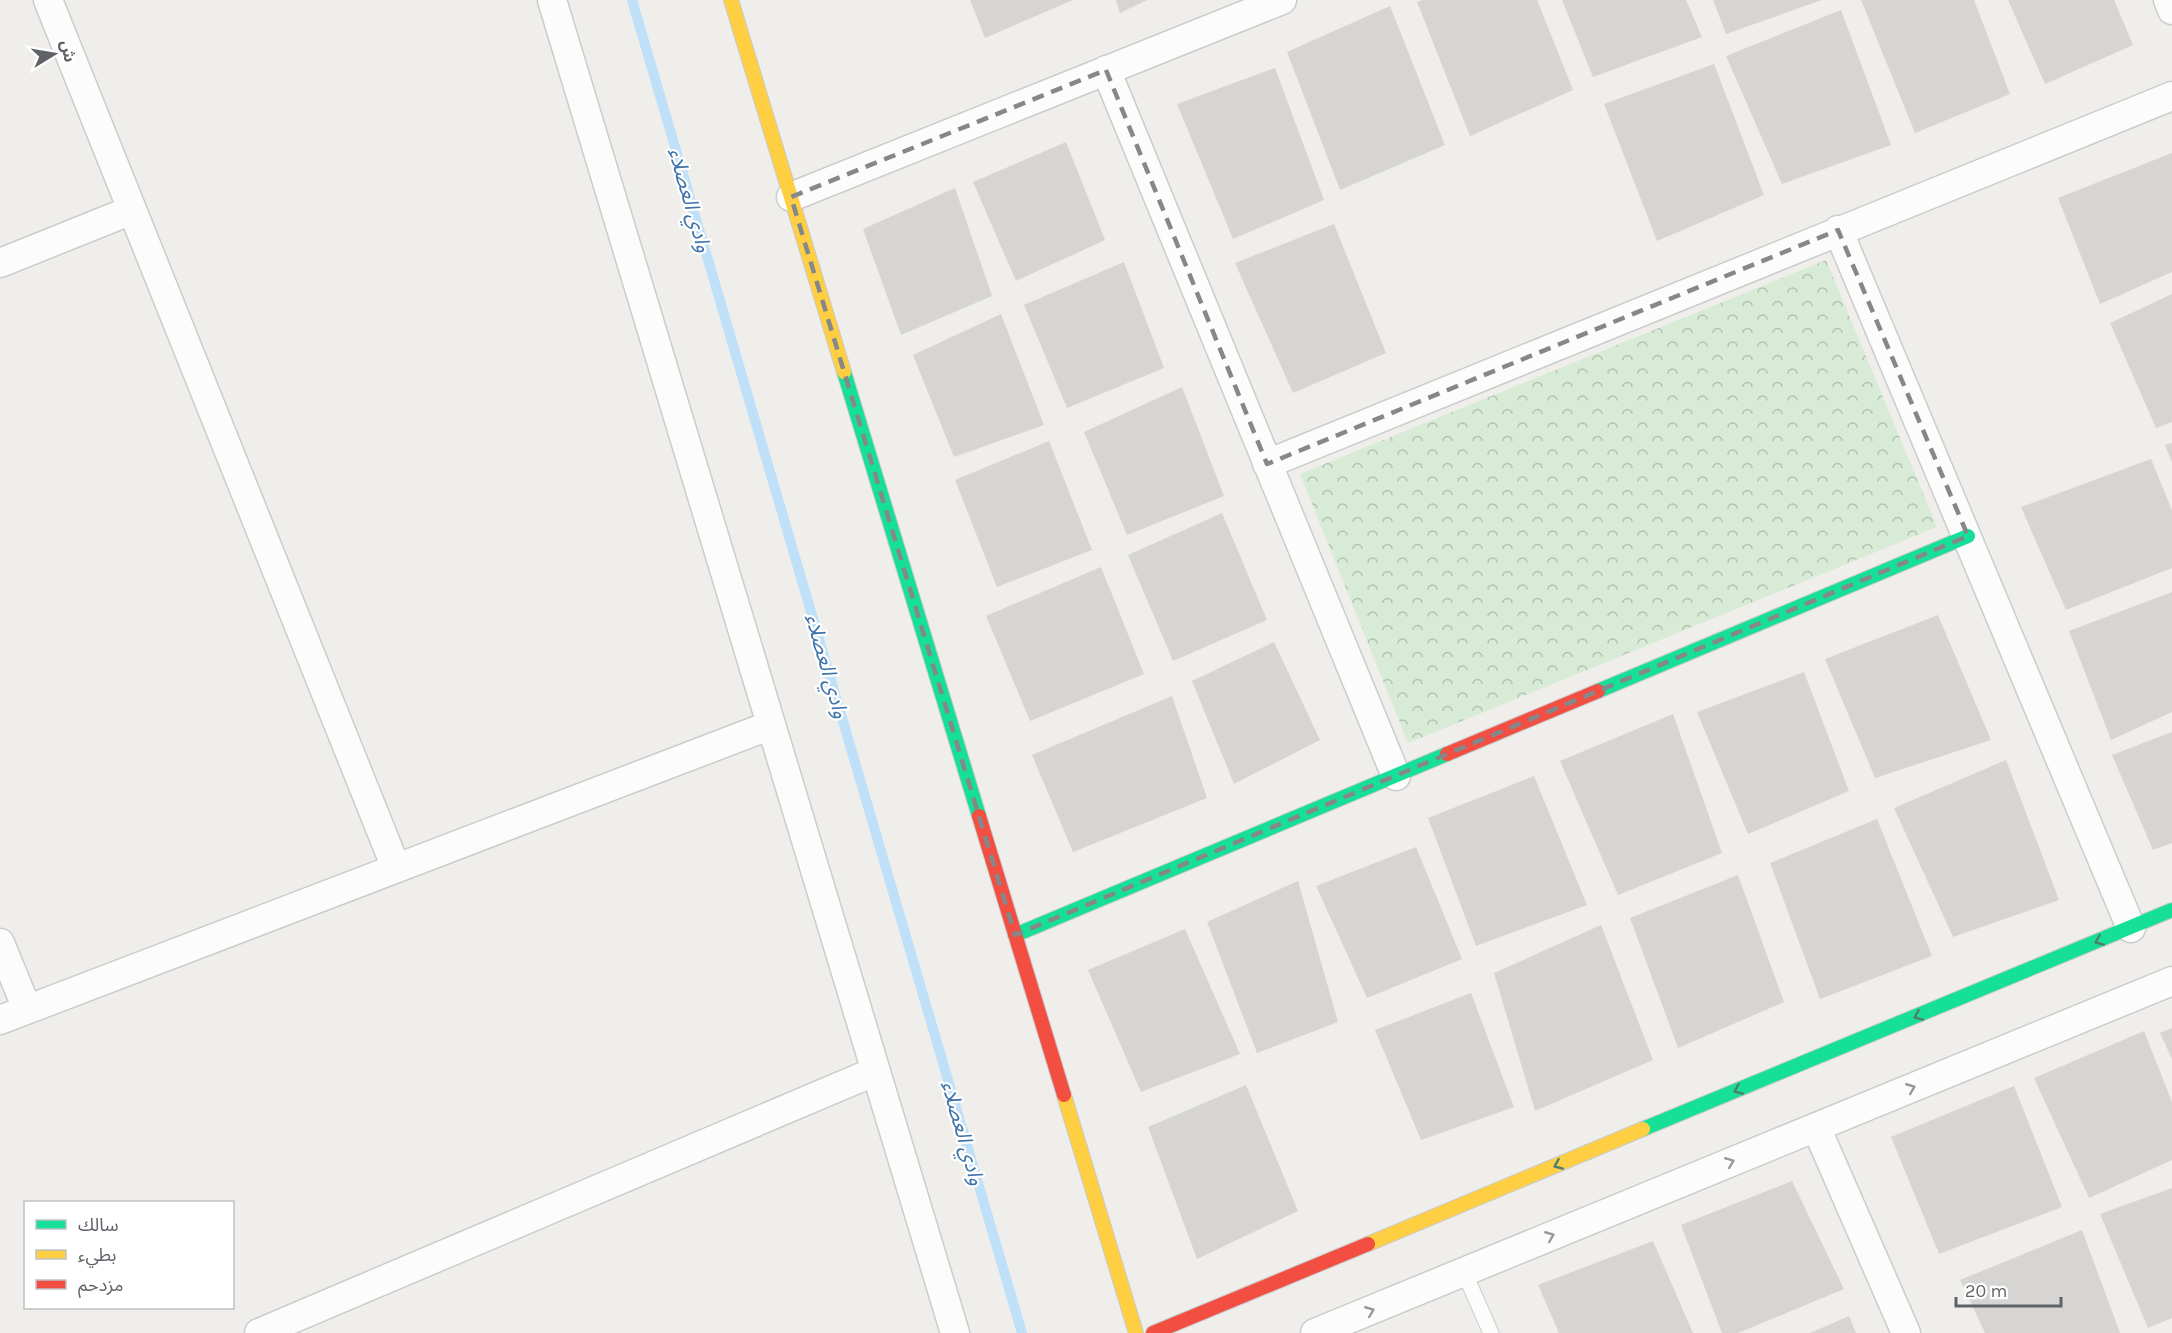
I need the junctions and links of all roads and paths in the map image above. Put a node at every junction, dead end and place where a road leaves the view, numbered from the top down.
1 (48, 0) edge
2 (552, 0) edge
3 (731, 0) edge
4 (1282, 0) edge
5 (2168, 0) edge
6 (2172, 10) edge
7 (1106, 70) junction
8 (2172, 96) edge
9 (790, 197) junction
10 (132, 210) junction
11 (1838, 230) junction
12 (0, 263) edge
13 (1267, 464) junction
14 (1968, 536) junction
15 (771, 725) junction
16 (1396, 776) junction
17 (396, 868) junction
18 (2172, 910) edge
19 (2131, 928) junction
20 (1015, 935) junction
21 (0, 944) edge
22 (2172, 981) edge
23 (27, 1009) junction
24 (0, 1020) edge
25 (876, 1071) junction
26 (1816, 1127) junction
27 (1464, 1272) junction
28 (259, 1333) edge
29 (955, 1333) edge
30 (1136, 1333) edge
31 (1153, 1333) edge
32 (1316, 1333) edge
33 (1491, 1333) edge
34 (1906, 1333) edge

1 - 10 street
2 - 15 street
3 - 9 street
4 - 7 street
5 - 6 street
7 - 9 street
7 - 13 street
8 - 11 street
9 - 20 street
10 - 12 street
10 - 17 street
11 - 13 street
11 - 14 street
13 - 16 street
14 - 16 street
14 - 19 street
15 - 17 street
15 - 25 street
16 - 20 street
17 - 23 street
18 - 19 street
19 -> 31 street
20 - 30 street
21 - 23 street
26 -> 22 street
23 - 24 street
25 - 28 street
25 - 29 street
27 -> 26 street
26 - 34 street
32 -> 27 street
27 - 33 lane

